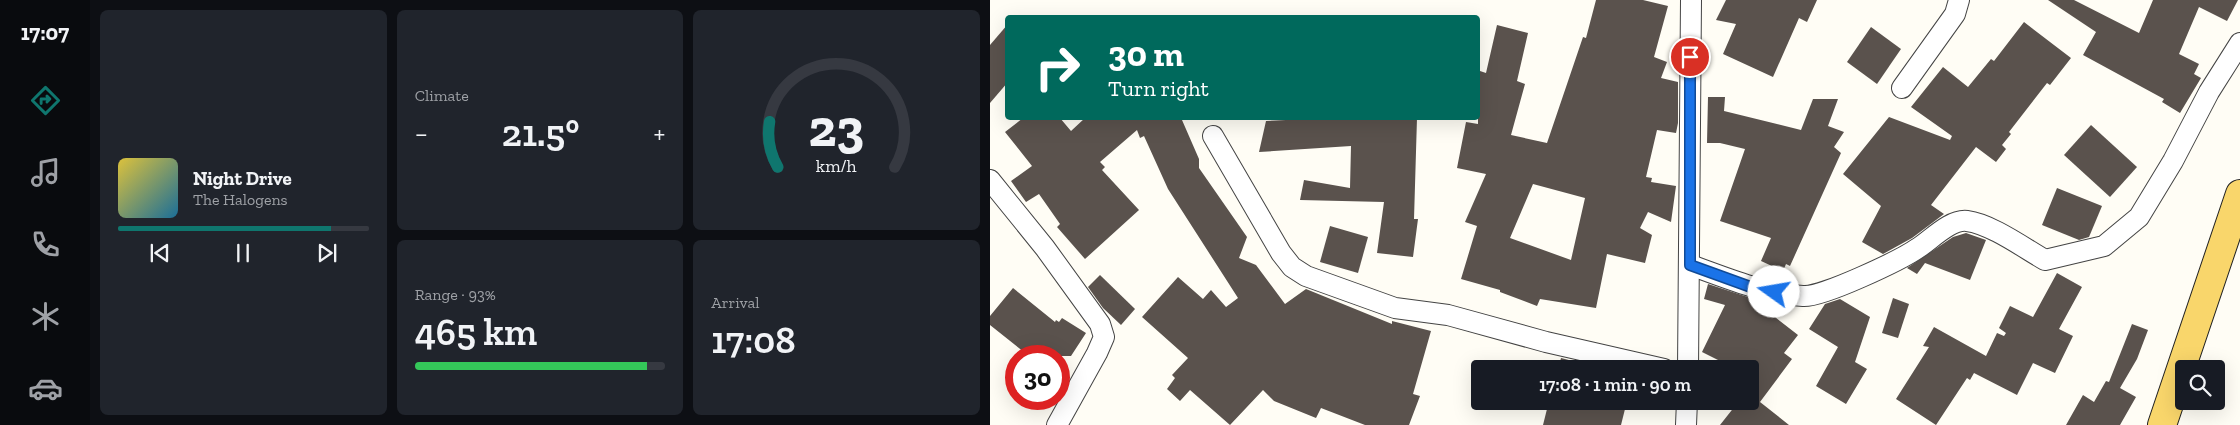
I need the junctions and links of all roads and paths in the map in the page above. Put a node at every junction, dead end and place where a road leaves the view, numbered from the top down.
1 (1690, 0) edge
2 (1960, 0) edge
3 (2240, 43) edge
4 (1902, 88) dead end
5 (1212, 136) dead end
6 (990, 180) edge
7 (2240, 194) edge
8 (1690, 265) junction
9 (1625, 360) edge
10 (1688, 360) edge
11 (1686, 410) edge
12 (1057, 425) edge
13 (1686, 425) edge
14 (2162, 425) edge

1 - 8 street
2 - 4 street
3 - 8 street
5 - 9 street
6 - 12 street
7 - 14 main road
8 - 10 street
11 - 13 street

